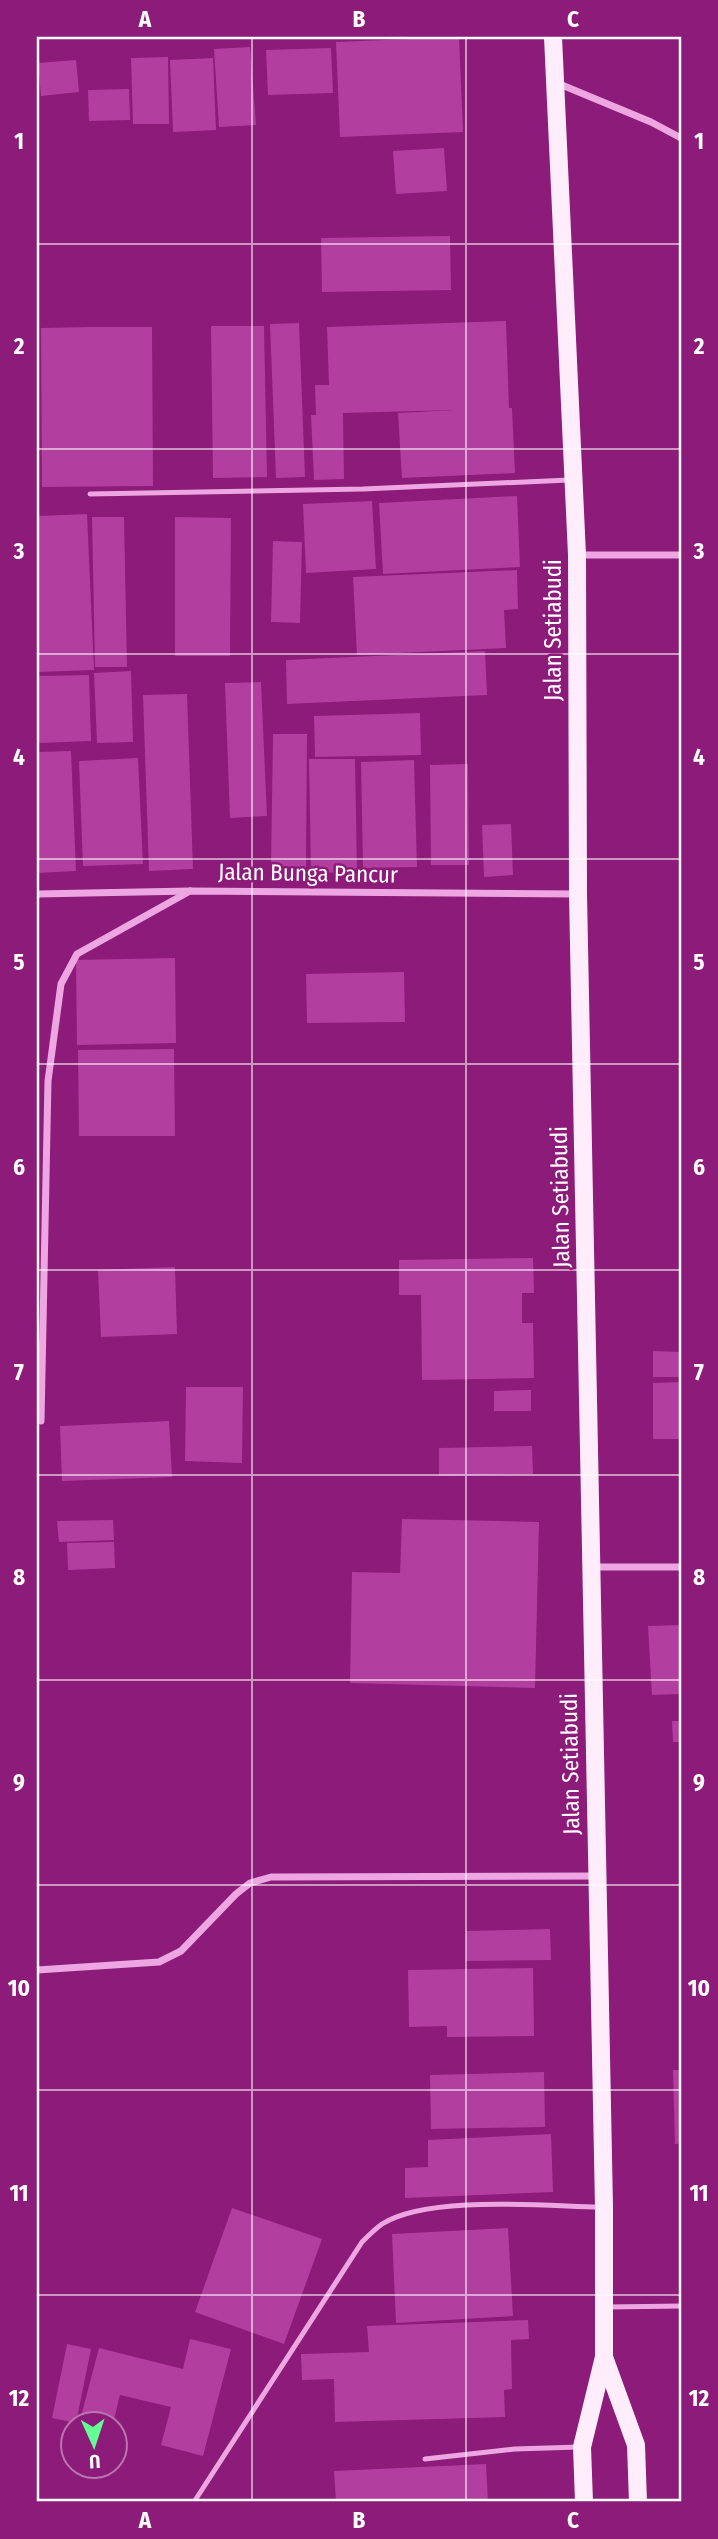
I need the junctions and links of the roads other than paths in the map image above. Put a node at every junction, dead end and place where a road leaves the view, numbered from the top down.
1 (552, 37) edge
2 (554, 81) junction
3 (681, 138) edge
4 (572, 480) junction
5 (90, 494) dead end
6 (577, 555) junction
7 (681, 555) edge
8 (190, 891) junction
9 (37, 894) edge
10 (579, 894) junction
11 (41, 1421) dead end
12 (591, 1567) junction
13 (681, 1567) edge
14 (597, 1875) junction
15 (37, 1970) edge
16 (604, 2207) junction
17 (681, 2306) edge
18 (605, 2307) junction
19 (604, 2357) junction
20 (582, 2447) junction
21 (425, 2459) dead end
22 (194, 2502) edge
23 (584, 2502) edge
24 (638, 2502) edge

1 - 2 main road, Jalan Setiabudi
2 - 3 street
2 - 4 main road, Jalan Setiabudi
4 - 5 lane
4 - 6 main road, Jalan Setiabudi
6 - 7 street
6 - 10 main road, Jalan Setiabudi
8 - 9 street, Jalan Bunga Pancur
8 - 10 street, Jalan Bunga Pancur
8 - 11 street
10 - 12 main road, Jalan Setiabudi
12 - 13 street
12 - 14 main road, Jalan Setiabudi
14 - 15 street
14 - 16 main road, Jalan Setiabudi
16 - 18 main road, Jalan Setiabudi
16 - 22 lane
17 - 18 lane
18 - 19 main road, Jalan Setiabudi
19 - 20 main road, Jalan Setiabudi
19 - 24 main road, Jalan Setiabudi
20 - 21 lane
20 - 23 main road, Jalan Setiabudi

